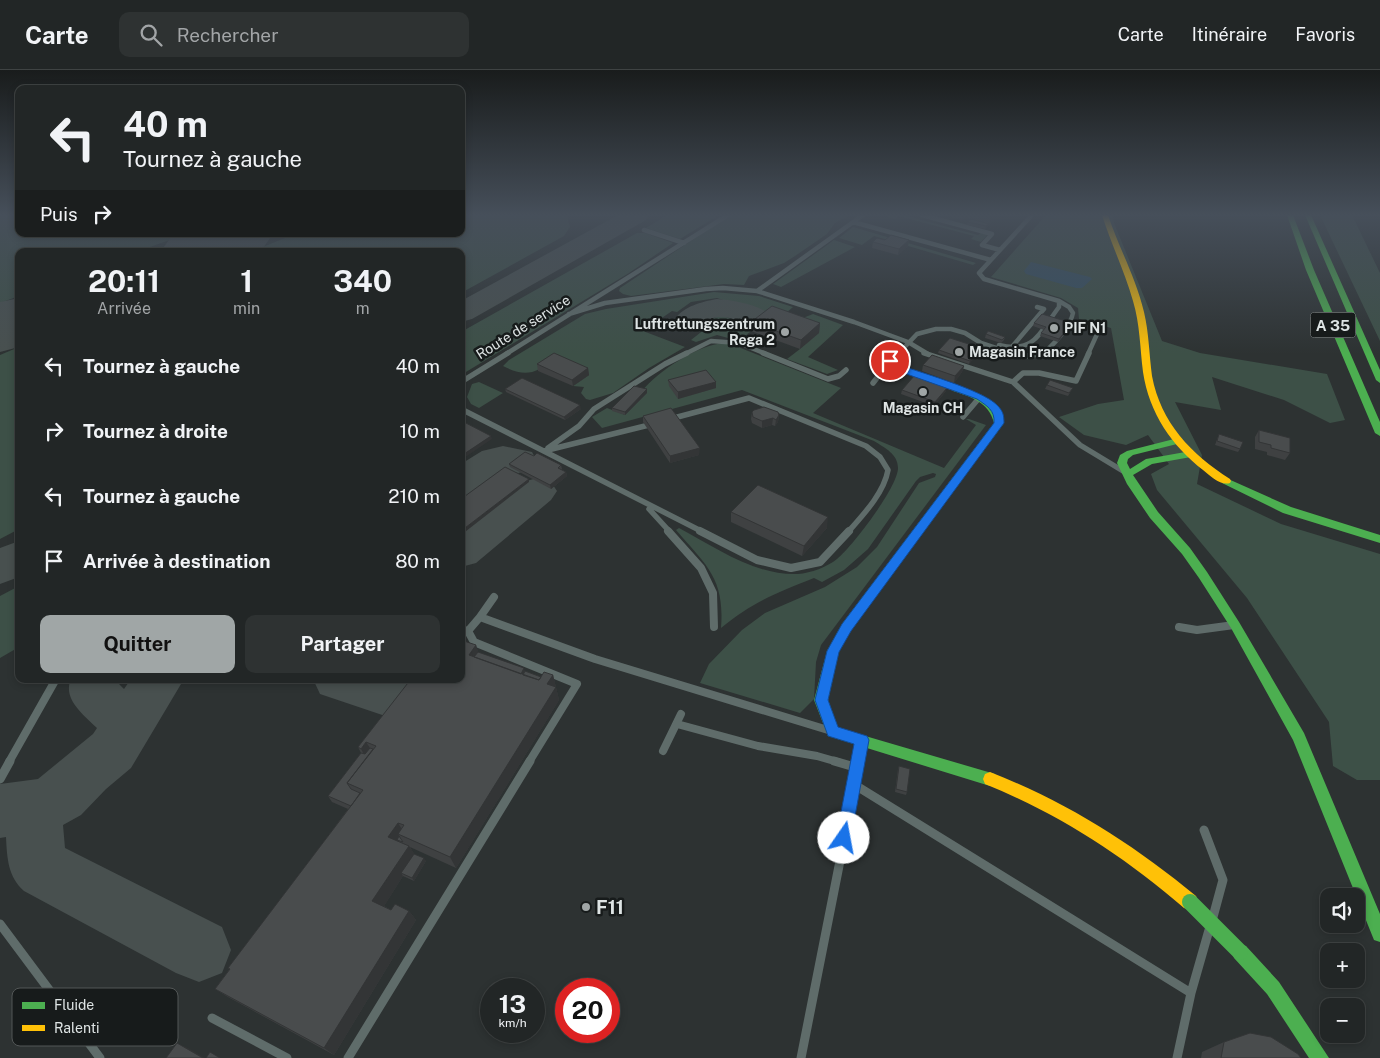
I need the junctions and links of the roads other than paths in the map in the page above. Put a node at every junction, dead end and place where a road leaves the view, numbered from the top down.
1 (655, 261) edge
2 (798, 261) edge
3 (990, 261) edge
4 (1122, 261) edge
5 (1307, 261) edge
6 (1328, 261) edge
7 (756, 291) junction
8 (1059, 301) junction
9 (1037, 307) dead end
10 (569, 314) junction
11 (1098, 332) dead end
12 (975, 338) junction
13 (908, 342) junction
14 (1011, 348) junction
15 (888, 364) junction
16 (846, 370) dead end
17 (465, 379) edge
18 (1380, 380) edge
19 (1013, 382) junction
20 (874, 383) dead end
21 (956, 389) joint
22 (980, 398) junction
23 (465, 411) edge
24 (963, 417) dead end
25 (1380, 432) edge
26 (1178, 442) junction
27 (544, 451) junction
28 (1191, 454) junction
29 (1128, 474) junction
30 (645, 505) junction
31 (1380, 539) edge
32 (494, 597) dead end
33 (480, 617) junction
34 (1235, 625) junction
35 (714, 627) dead end
36 (1179, 627) dead end
37 (465, 630) edge
38 (54, 683) edge
39 (681, 714) dead end
40 (677, 724) junction
41 (833, 732) junction
42 (862, 740) junction
43 (664, 751) dead end
44 (858, 768) junction
45 (0, 780) edge
46 (855, 785) junction
47 (1204, 830) dead end
48 (0, 924) edge
49 (1380, 934) edge
50 (48, 988) edge
51 (1192, 993) junction
52 (212, 1018) dead end
53 (91, 1046) edge
54 (100, 1058) edge
55 (287, 1058) edge
56 (348, 1058) edge
57 (801, 1058) edge
58 (1177, 1058) edge
59 (1320, 1058) edge

1 - 10 lane, Route de service
2 - 7 lane
3 - 8 lane
4 - 26 main road
5 - 25 main road, A 35
6 - 18 main road, A 35
7 - 10 lane
7 - 13 lane
8 - 12 lane
8 - 14 lane
9 - 14 lane
10 - 17 lane, Route de service
11 - 19 lane
12 - 13 lane
12 - 14 lane
13 - 15 lane
13 - 19 lane
15 - 20 lane
15 - 21 lane
16 - 27 lane
19 - 29 lane
21 - 22 main road
22 - 24 lane
22 - 41 main road
23 - 27 lane
26 - 28 main road
26 - 29 main road
27 - 30 lane
27 - 30 lane
28 - 29 main road
28 - 31 main road
29 - 34 main road
30 - 35 lane
32 - 33 lane
33 - 37 lane
33 - 41 lane
34 - 36 lane
34 - 49 main road
37 - 56 lane
38 - 45 lane
39 - 40 lane
40 - 43 lane
40 - 44 lane
41 - 42 main road
42 - 44 lane
42 - 59 main road, bridge
44 - 46 lane
46 - 51 lane
46 - 57 lane
47 - 51 lane
48 - 50 lane
51 - 58 lane
52 - 55 lane
53 - 54 lane

